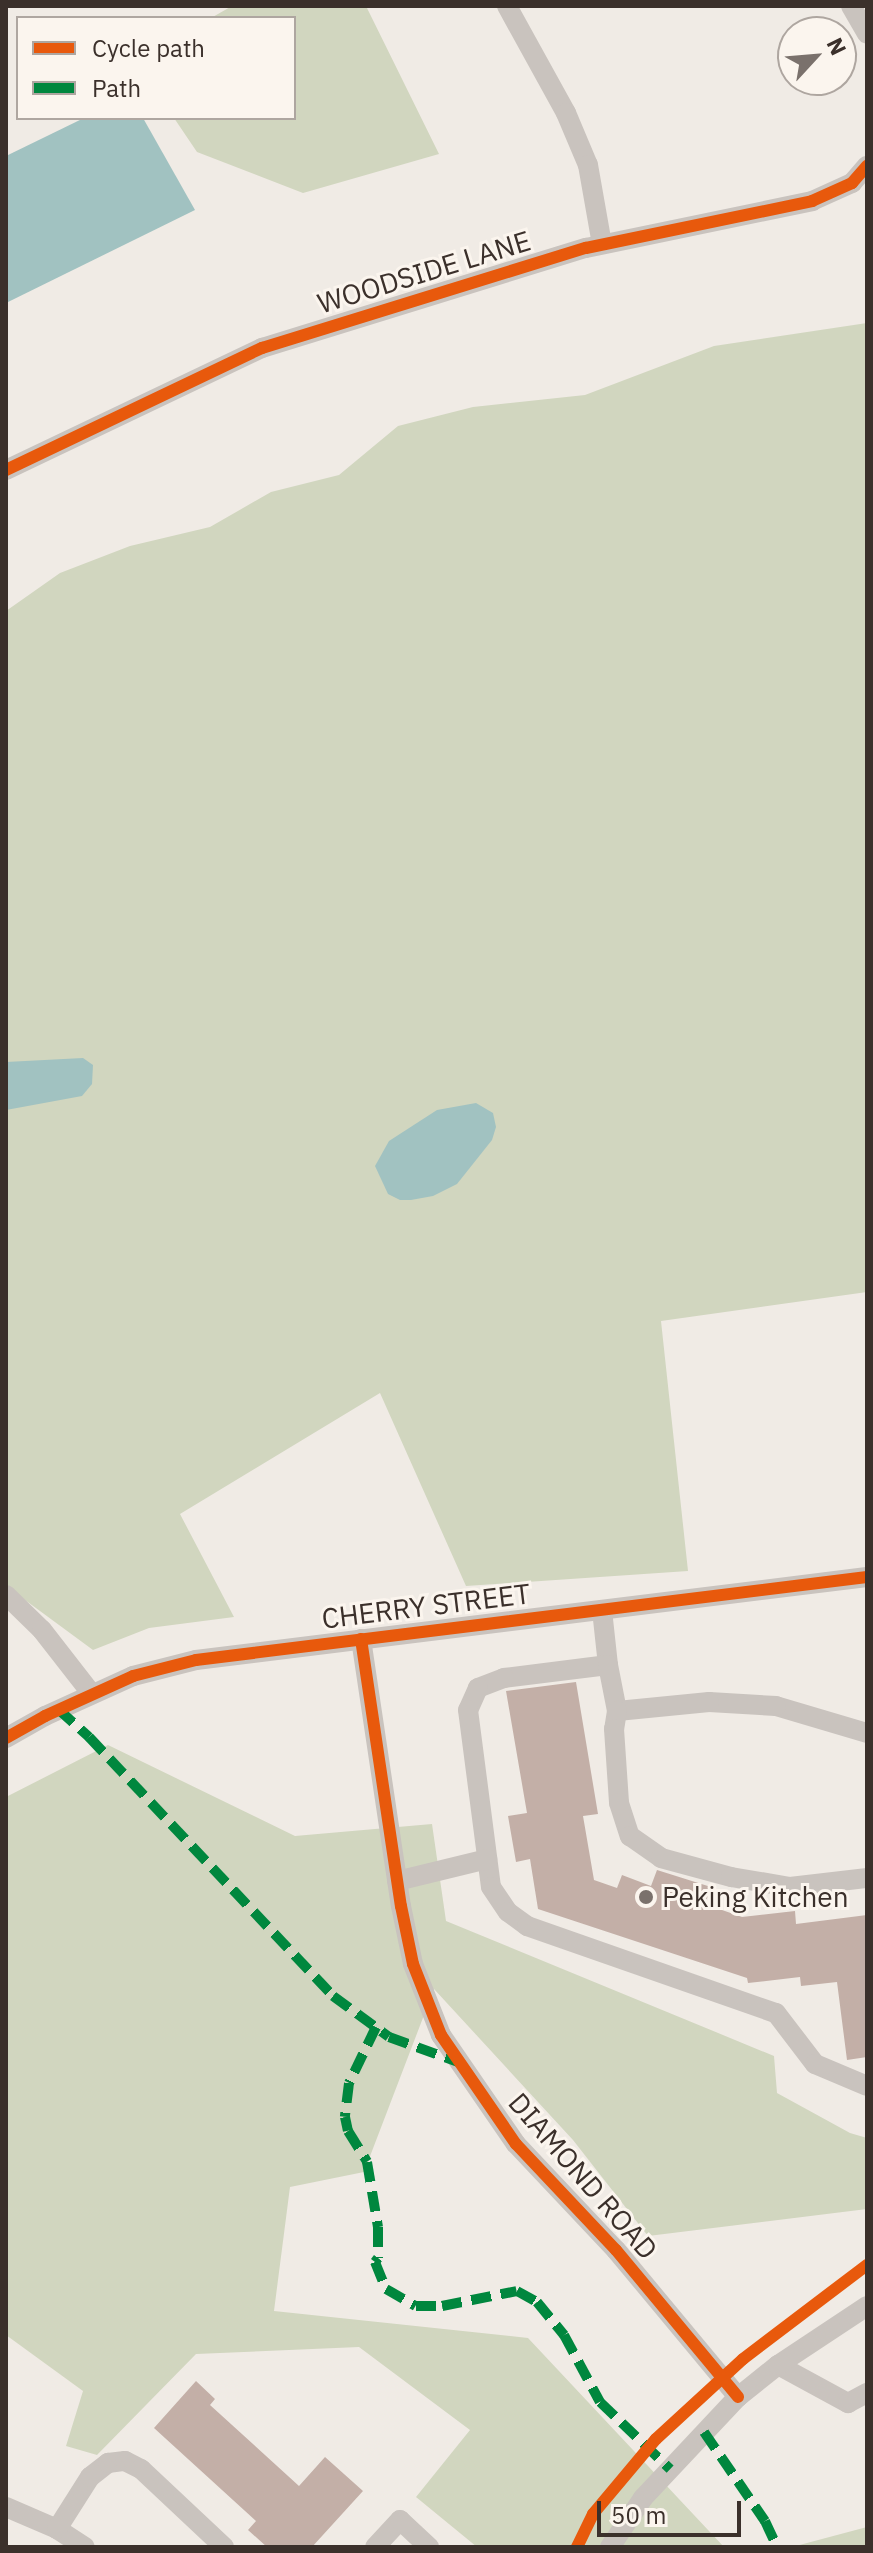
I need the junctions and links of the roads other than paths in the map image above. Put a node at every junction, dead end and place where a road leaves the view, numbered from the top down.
1 (507, 6) edge
2 (851, 6) edge
3 (867, 34) edge
4 (867, 166) edge
5 (602, 244) junction
6 (6, 470) edge
7 (867, 1577) edge
8 (6, 1595) edge
9 (602, 1610) junction
10 (361, 1639) junction
11 (608, 1665) junction
12 (91, 1693) junction
13 (617, 1711) junction
14 (867, 1733) edge
15 (6, 1738) edge
16 (487, 1859) junction
17 (867, 1878) edge
18 (397, 1881) junction
19 (867, 2086) edge
20 (867, 2306) edge
21 (778, 2365) junction
22 (867, 2393) edge
23 (738, 2397) junction
24 (6, 2507) edge
25 (57, 2529) junction
26 (85, 2547) edge
27 (224, 2547) edge
28 (375, 2547) edge
29 (429, 2547) edge
30 (610, 2547) edge

1 - 5 street
2 - 3 street
4 - 5 street, WOODSIDE LANE
5 - 6 street, WOODSIDE LANE
7 - 9 street, CHERRY STREET
8 - 12 street
9 - 10 street, CHERRY STREET
9 - 11 street
10 - 12 street, CHERRY STREET
10 - 18 street, DIAMOND ROAD
11 - 13 street
11 - 16 street
12 - 15 street, CHERRY STREET
13 - 14 street
13 - 17 street
16 - 18 street
16 - 19 street
18 - 23 street, DIAMOND ROAD
20 - 21 street
21 - 22 street
21 - 23 street
23 - 30 street
24 - 25 street
25 - 26 street
25 - 27 street
28 - 29 street

